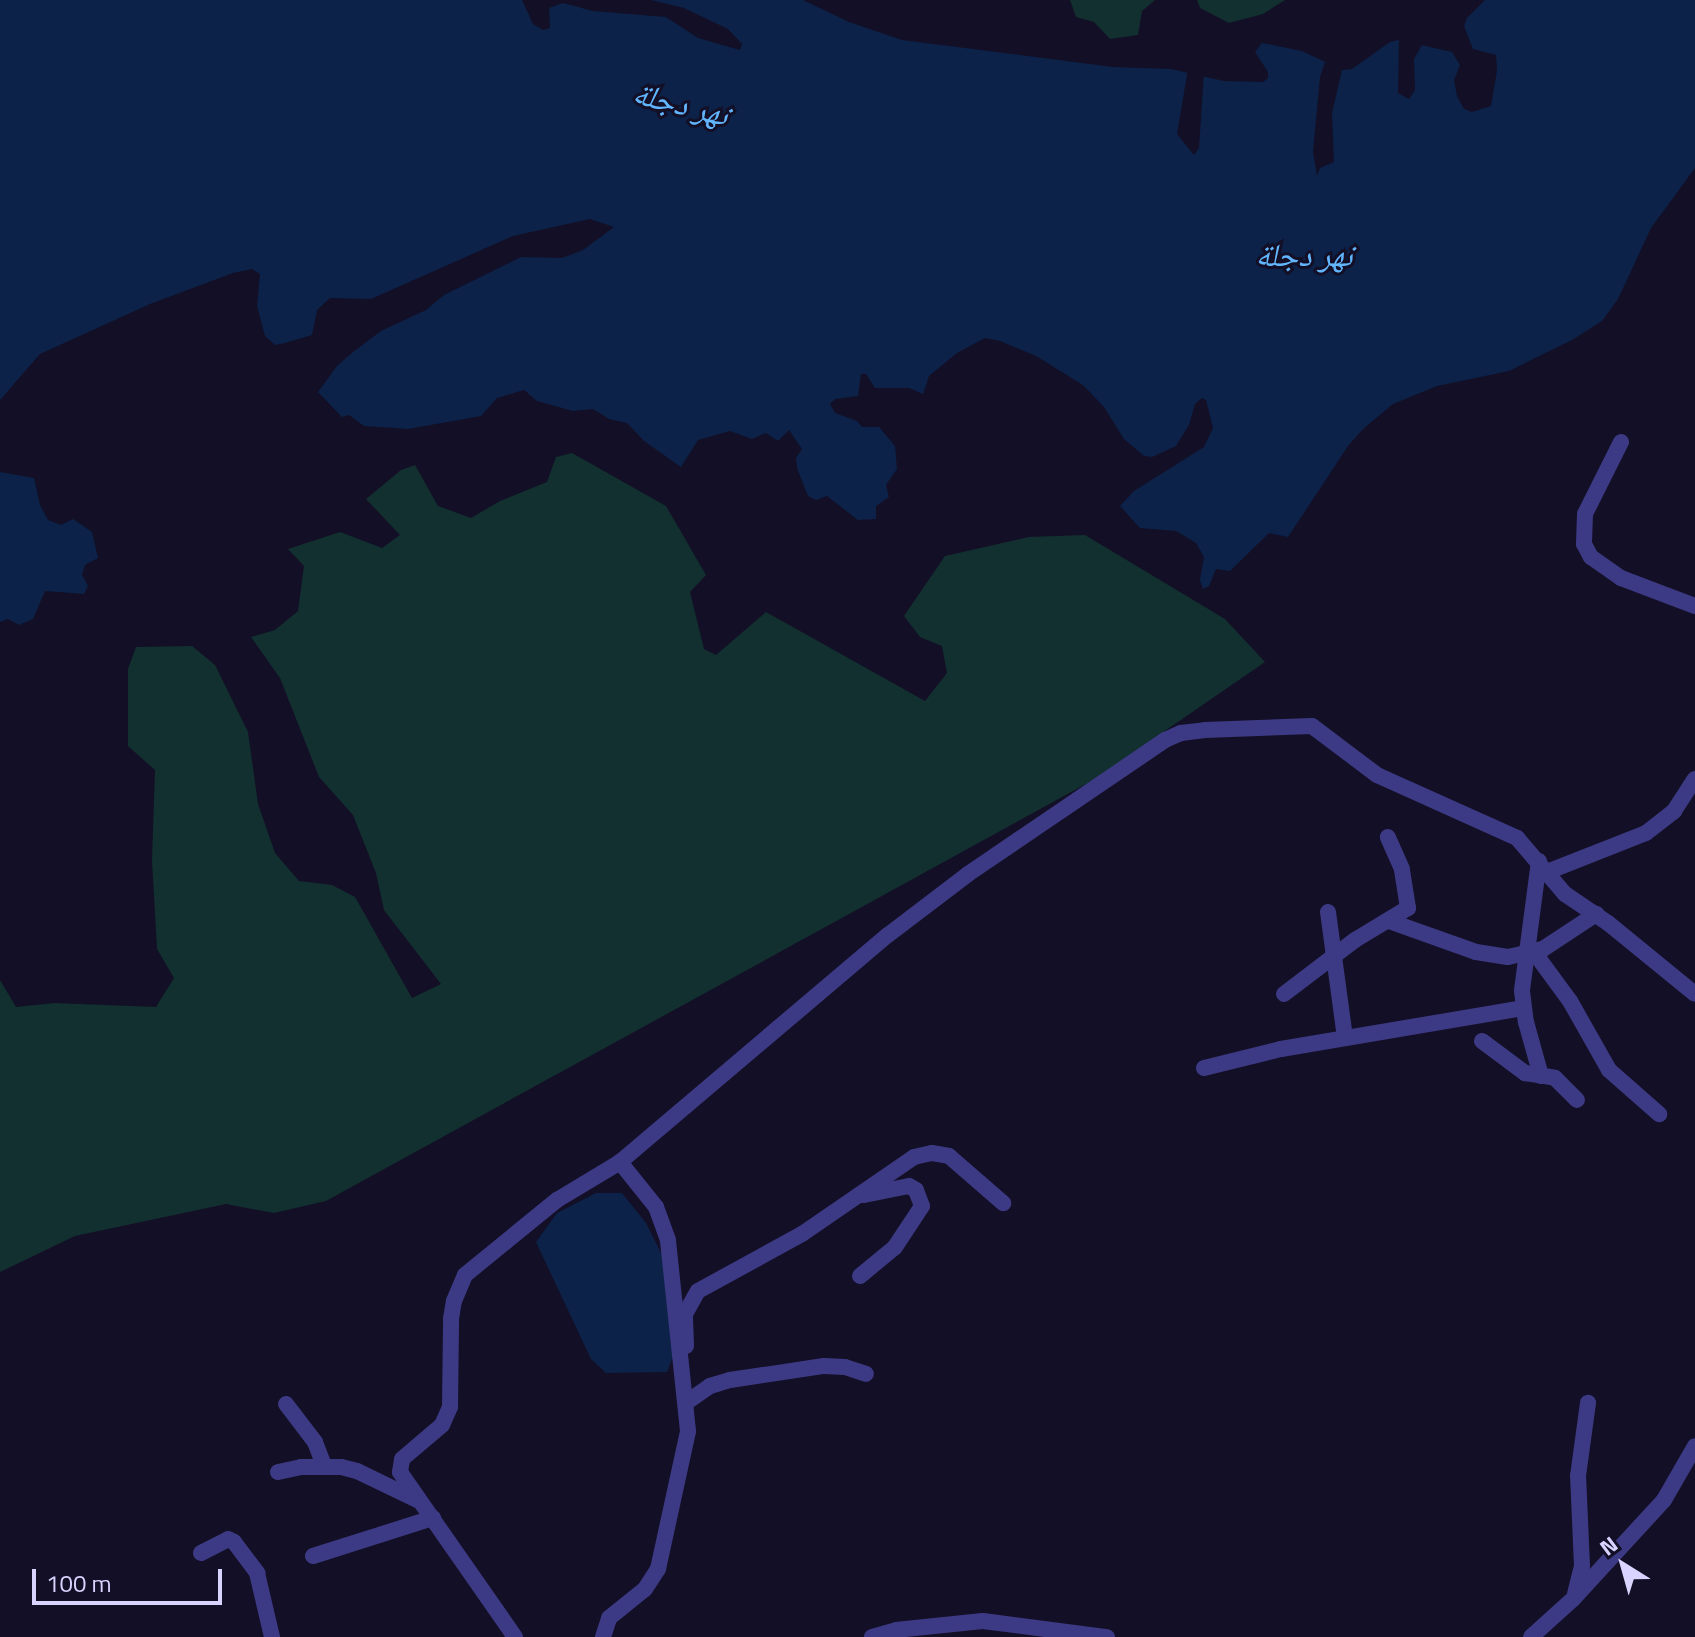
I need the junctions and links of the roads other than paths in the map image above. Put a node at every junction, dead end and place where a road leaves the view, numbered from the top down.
1 (1621, 442) dead end
2 (1695, 606) edge
3 (1695, 779) edge
4 (1388, 837) dead end
5 (1543, 867) junction
6 (1328, 912) dead end
7 (1596, 914) junction
8 (1389, 921) junction
9 (1529, 954) junction
10 (1333, 956) junction
11 (1284, 994) dead end
12 (1695, 994) edge
13 (1523, 1008) junction
14 (1345, 1037) junction
15 (1482, 1041) dead end
16 (1204, 1068) dead end
17 (1541, 1076) junction
18 (1577, 1100) dead end
19 (1659, 1114) dead end
20 (620, 1162) junction
21 (857, 1196) junction
22 (1003, 1203) dead end
23 (860, 1276) dead end
24 (866, 1374) dead end
25 (685, 1394) junction
26 (1588, 1403) dead end
27 (286, 1404) dead end
28 (1695, 1446) edge
29 (324, 1466) junction
30 (278, 1472) dead end
31 (419, 1501) junction
32 (433, 1518) junction
33 (201, 1553) dead end
34 (313, 1556) dead end
35 (1573, 1599) junction
36 (272, 1637) edge
37 (515, 1637) edge
38 (603, 1637) edge
39 (872, 1637) edge
40 (1107, 1637) edge
41 (1531, 1637) edge

1 - 2 street
3 - 5 street
4 - 8 street
5 - 7 street
5 - 9 street
5 - 20 street
6 - 10 street
7 - 9 street
7 - 12 street
8 - 9 street
8 - 10 street
9 - 13 street
9 - 19 street
10 - 11 street
10 - 14 street
13 - 14 street
13 - 17 street
14 - 16 street
15 - 17 street
17 - 18 street
20 - 25 street
20 - 31 street
21 - 22 street
21 - 23 street
21 - 25 street
24 - 25 street
25 - 38 street
26 - 35 street
27 - 29 street
28 - 35 street
29 - 30 street
29 - 31 street
31 - 32 street
32 - 34 street
32 - 37 street
33 - 36 street
35 - 41 street
39 - 40 street

